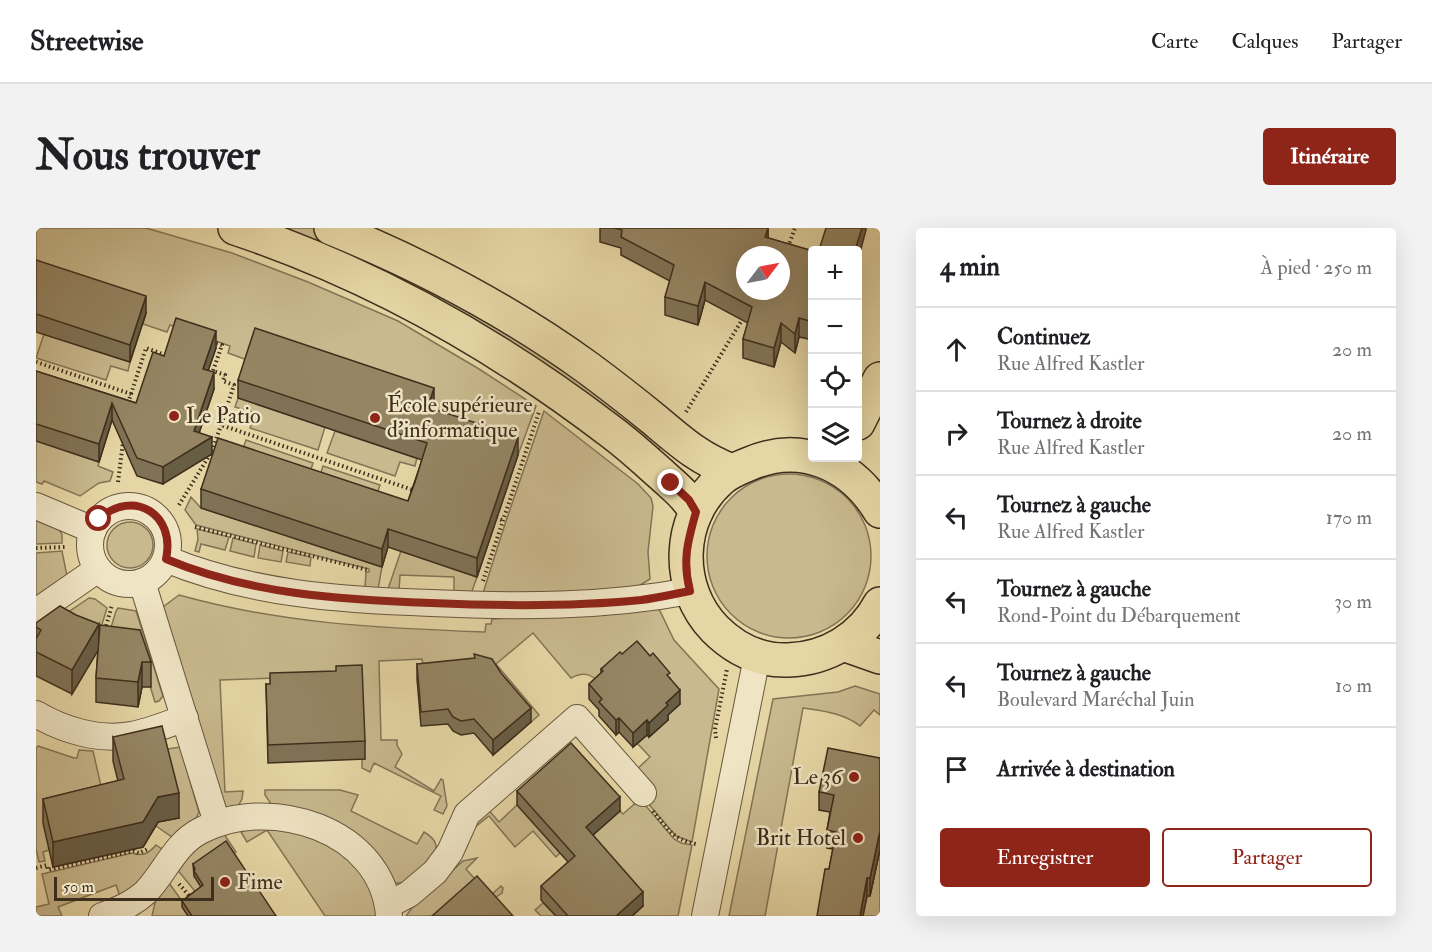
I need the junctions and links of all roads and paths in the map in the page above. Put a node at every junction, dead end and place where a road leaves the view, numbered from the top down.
1 (235, 228) edge
2 (332, 228) edge
3 (795, 228) edge
4 (788, 246) edge
5 (742, 320) edge
6 (203, 339) edge
7 (168, 346) edge
8 (36, 362) edge
9 (880, 379) edge
10 (131, 394) junction
11 (542, 406) dead end
12 (124, 414) edge
13 (862, 415) edge
14 (670, 418) junction
15 (221, 425) junction
16 (122, 436) edge
17 (808, 457) edge
18 (838, 462) edge
19 (732, 471) junction
20 (118, 482) dead end
21 (424, 493) edge
22 (179, 505) dead end
23 (36, 506) edge
24 (880, 511) edge
25 (696, 512) junction
26 (491, 516) edge
27 (502, 520) junction
28 (195, 527) dead end
29 (93, 530) junction
30 (66, 547) dead end
31 (36, 548) edge
32 (166, 559) junction
33 (98, 569) junction
34 (368, 570) dead end
35 (142, 582) junction
36 (690, 591) junction
37 (880, 604) edge
38 (112, 605) dead end
39 (478, 605) junction
40 (36, 612) edge
41 (103, 636) edge
42 (843, 644) junction
43 (757, 657) junction
44 (880, 657) edge
45 (727, 668) dead end
46 (36, 714) edge
47 (185, 718) junction
48 (716, 738) dead end
49 (643, 793) joint
50 (217, 823) junction
51 (152, 843) dead end
52 (696, 844) dead end
53 (36, 868) edge
54 (389, 910) edge
55 (102, 916) edge
56 (705, 916) edge

1 - 25 main road
2 - 14 main road
3 - 4 path
5 - 14 path
6 - 15 path
7 - 10 path
8 - 10 path
9 - 13 main road
10 - 12 path
11 - 27 path
14 - 19 main road
15 - 21 path
15 - 22 path
16 - 20 path
17 - 19 main road
18 - 24 main road
19 - 25 main road
23 - 29 street
25 - 36 main road
26 - 27 path
27 - 39 path
28 - 34 path
29 - 32 street
29 - 33 street
30 - 31 path
32 - 35 street
32 - 39 street
33 - 35 street
33 - 40 street
35 - 47 street
36 - 39 street
36 - 43 main road
37 - 42 main road
38 - 41 path
42 - 43 main road
42 - 44 main road
43 - 56 street
45 - 48 path
46 - 47 street
47 - 50 street
49 - 52 path
49 - 54 street
50 - 54 street
50 - 55 street
51 - 53 path

